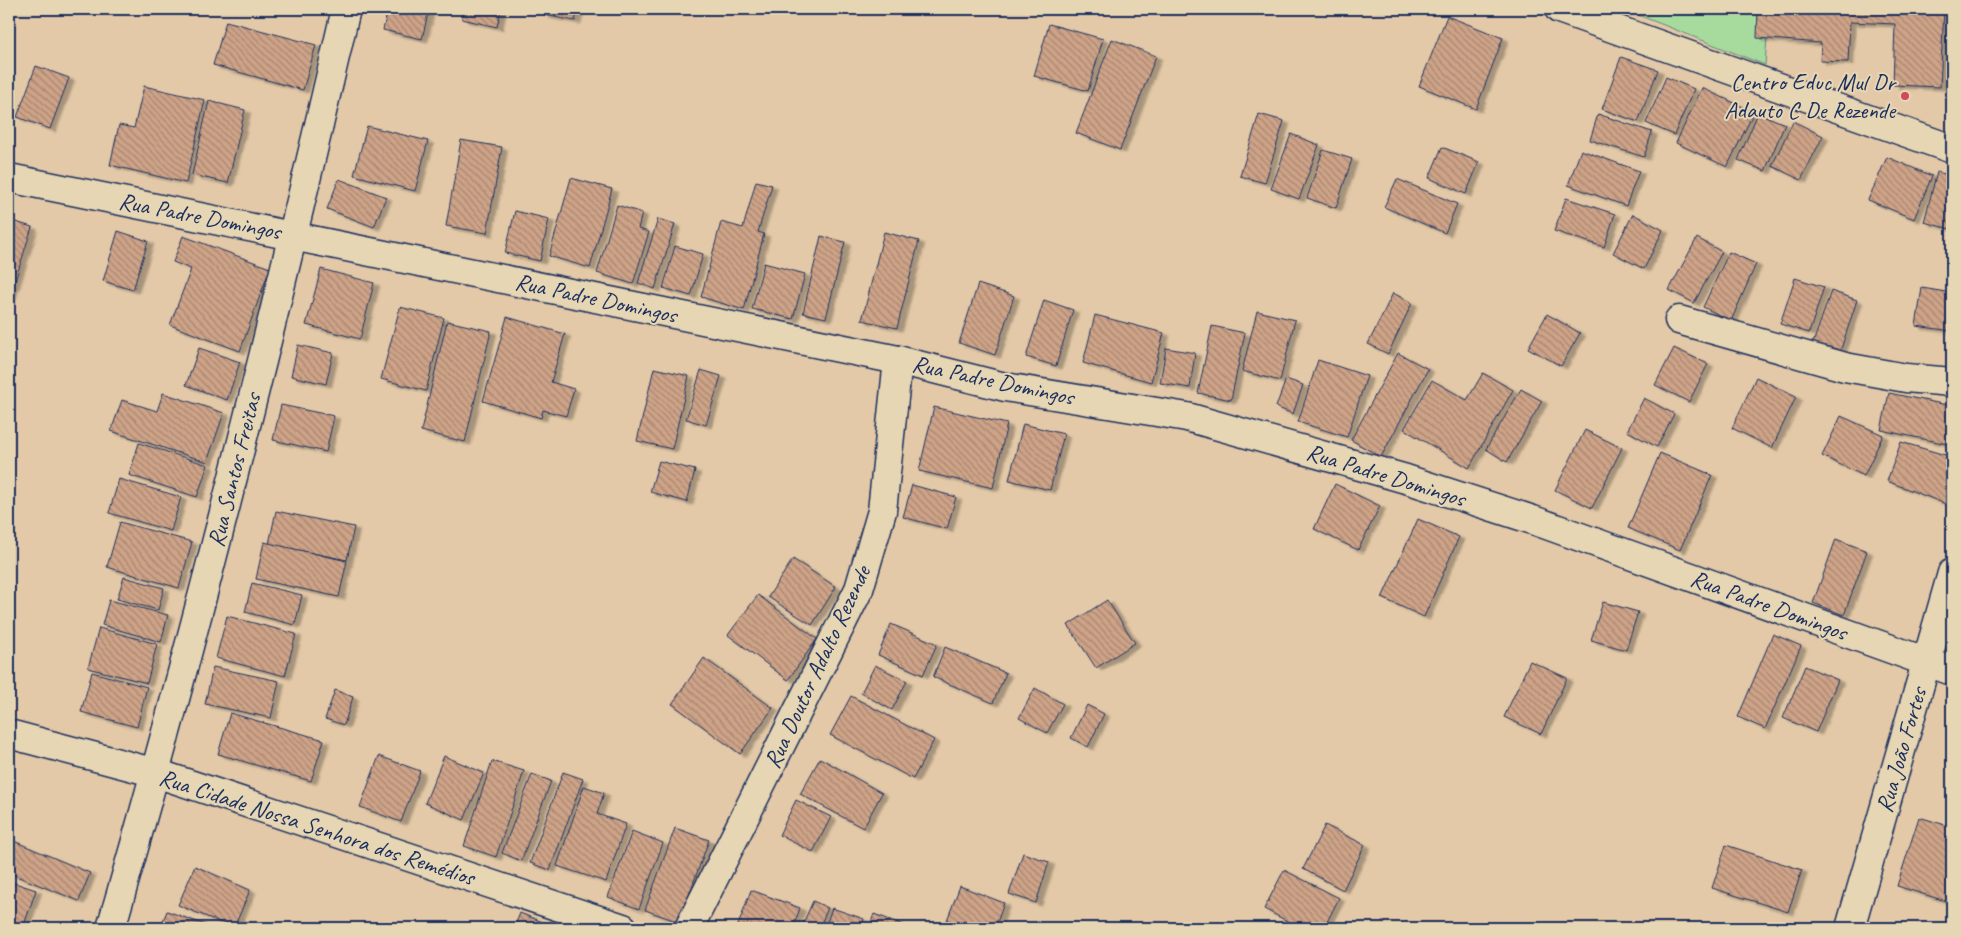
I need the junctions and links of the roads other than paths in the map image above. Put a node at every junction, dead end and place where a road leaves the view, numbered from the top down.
1 (346, 9) edge
2 (1559, 9) edge
3 (1952, 149) edge
4 (9, 178) edge
5 (294, 235) junction
6 (1679, 320) dead end
7 (898, 360) junction
8 (1952, 382) edge
9 (1952, 573) edge
10 (1926, 662) junction
11 (1952, 671) edge
12 (9, 734) edge
13 (156, 773) junction
14 (111, 928) edge
15 (623, 928) edge
16 (689, 928) edge
17 (1850, 928) edge

1 - 5 street, Rua Santos Freitas
2 - 3 street
4 - 5 street, Rua Padre Domingos
5 - 7 street, Rua Padre Domingos
5 - 13 street, Rua Santos Freitas
6 - 8 street
7 - 10 street, Rua Padre Domingos
7 - 16 street, Rua Doutor Adalto Rezende
9 - 10 street, Rua João Fortes
10 - 11 street, Rua Padre Domingos
10 - 17 street, Rua João Fortes
12 - 13 street, Rua Cidade Nossa Senhora dos Remédios
13 - 14 street, Rua Santos Freitas
13 - 15 street, Rua Cidade Nossa Senhora dos Remédios

